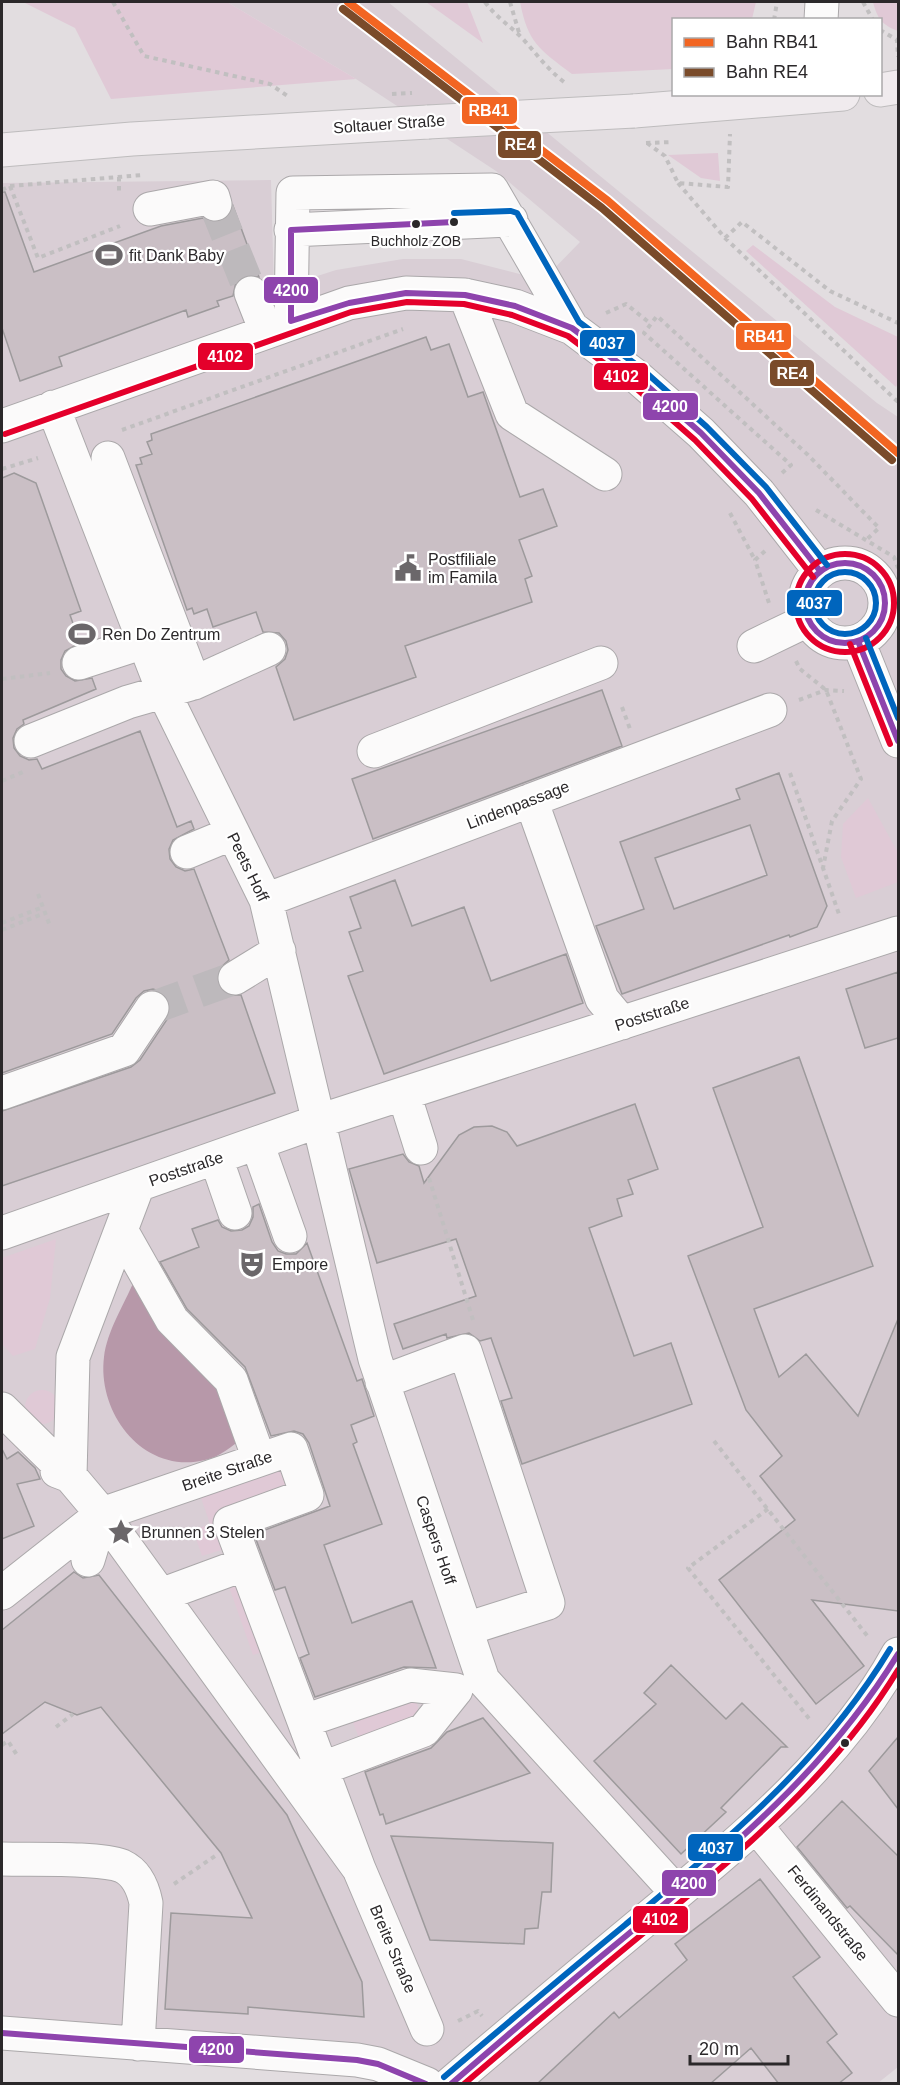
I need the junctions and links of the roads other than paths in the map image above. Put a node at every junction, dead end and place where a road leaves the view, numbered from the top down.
1 (822, 2) edge
2 (821, 18) edge
3 (898, 87) edge
4 (882, 90) edge
5 (818, 96) edge
6 (3, 151) edge
7 (215, 204) dead end
8 (150, 209) dead end
9 (251, 293) tunnel mouth
10 (465, 295) junction
11 (279, 326) junction
12 (572, 328) junction
13 (52, 407) junction
14 (2, 426) edge
15 (110, 446) road end
16 (605, 474) dead end
17 (820, 571) junction
18 (808, 620) junction
19 (858, 641) junction
20 (144, 642) junction
21 (754, 646) dead end
22 (269, 649) dead end
23 (79, 663) road end
24 (602, 663) dead end
25 (179, 688) junction
26 (770, 710) dead end
27 (31, 741) dead end
28 (898, 741) edge
29 (374, 751) dead end
30 (531, 801) junction
31 (233, 833) junction
32 (187, 852) dead end
33 (266, 900) junction
34 (898, 933) edge
35 (279, 951) junction
36 (235, 978) tunnel mouth
37 (152, 1008) tunnel mouth
38 (622, 1023) junction
39 (2, 1093) edge
40 (404, 1094) junction
41 (320, 1121) junction
42 (257, 1143) junction
43 (421, 1148) road end
44 (216, 1158) junction
45 (138, 1185) junction
46 (235, 1213) dead end
47 (121, 1230) junction
48 (2, 1233) edge
49 (290, 1236) dead end
50 (378, 1370) junction
51 (2, 1408) edge
52 (259, 1460) junction
53 (33, 1463) dead end
54 (70, 1476) junction
55 (102, 1514) junction
56 (88, 1560) dead end
57 (245, 1564) junction
58 (2, 1593) edge
59 (161, 1595) junction
60 (466, 1629) junction
61 (895, 1660) edge
62 (304, 1721) junction
63 (301, 1788) junction
64 (757, 1827) junction
65 (2, 1858) edge
66 (677, 1893) junction
67 (898, 2000) edge
68 (427, 2029) dead end
69 (2, 2033) edge
70 (138, 2044) junction
71 (427, 2084) edge
72 (450, 2084) edge

1 - 2 street
3 - 4 main road
5 - 6 main road, Soltauer Straße, bridge
7 - 8 street
9 - 11 street
10 - 11 street
10 - 12 street
10 - 16 street
11 - 12 street
11 - 13 street
12 - 17 street
13 - 14 street
13 - 20 street, Peets Hoff
15 - 25 street, Peets Hoff
17 - 18 street
17 - 19 street
18 - 19 street
18 - 21 street
19 - 28 street
20 - 23 street
20 - 25 street, Peets Hoff
22 - 25 street
24 - 29 street
25 - 27 street
25 - 31 street, Peets Hoff
26 - 30 street, Lindenpassage
30 - 33 street, Lindenpassage
30 - 38 street
31 - 32 street
31 - 33 street, Peets Hoff
33 - 35 street, Peets Hoff
34 - 38 street, Poststraße
35 - 36 street
35 - 41 street, Peets Hoff
37 - 39 street
38 - 40 street, Poststraße
40 - 41 street, Poststraße
40 - 43 street
41 - 42 street, Poststraße
41 - 50 street, Caspers Hoff
42 - 44 street, Poststraße
42 - 49 street
44 - 45 street, Poststraße
44 - 46 street
45 - 47 street
45 - 48 street, Poststraße
47 - 52 street
47 - 54 street
50 - 60 street, Caspers Hoff
50 - 60 street
51 - 54 street, Breite Straße
52 - 55 street, Breite Straße
52 - 57 street, Breite Straße
53 - 54 street
54 - 55 street, Breite Straße
55 - 56 street
55 - 58 street
55 - 59 street, Breite Straße
57 - 59 street
57 - 62 street, Breite Straße
59 - 63 street, Breite Straße
60 - 66 street, Caspers Hoff
61 - 64 street
62 - 63 street, Breite Straße
62 - 63 street
63 - 68 street, Breite Straße
64 - 66 street
64 - 67 street, Ferdinandstraße
65 - 70 street
66 - 72 street
69 - 70 street
70 - 71 street

